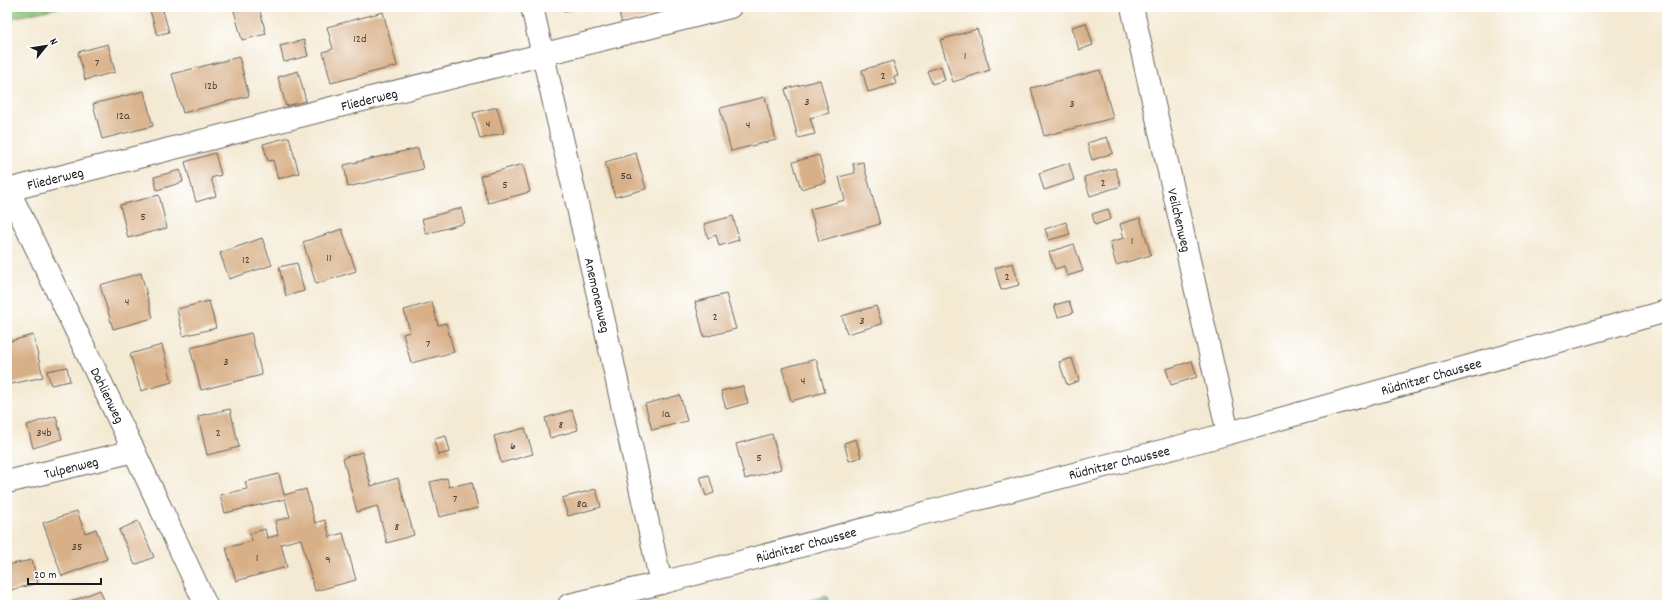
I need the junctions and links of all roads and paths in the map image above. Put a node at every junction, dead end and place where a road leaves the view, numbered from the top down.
1 (532, 7) edge
2 (730, 7) edge
3 (1132, 7) edge
4 (543, 55) junction
5 (8, 188) edge
6 (1667, 311) edge
7 (1228, 434) junction
8 (134, 451) junction
9 (7, 482) edge
10 (661, 583) junction
11 (206, 605) edge
12 (569, 605) edge

1 - 4 street, Anemonenweg
2 - 4 street, Fliederweg
3 - 7 street, Veilchenweg
4 - 5 street, Fliederweg
4 - 10 street, Anemonenweg
5 - 8 street, Dahlienweg
6 - 7 street, Rüdnitzer Chaussee
7 - 10 street, Rüdnitzer Chaussee
8 - 9 street, Tulpenweg
8 - 11 street, Dahlienweg
10 - 12 street, Rüdnitzer Chaussee

